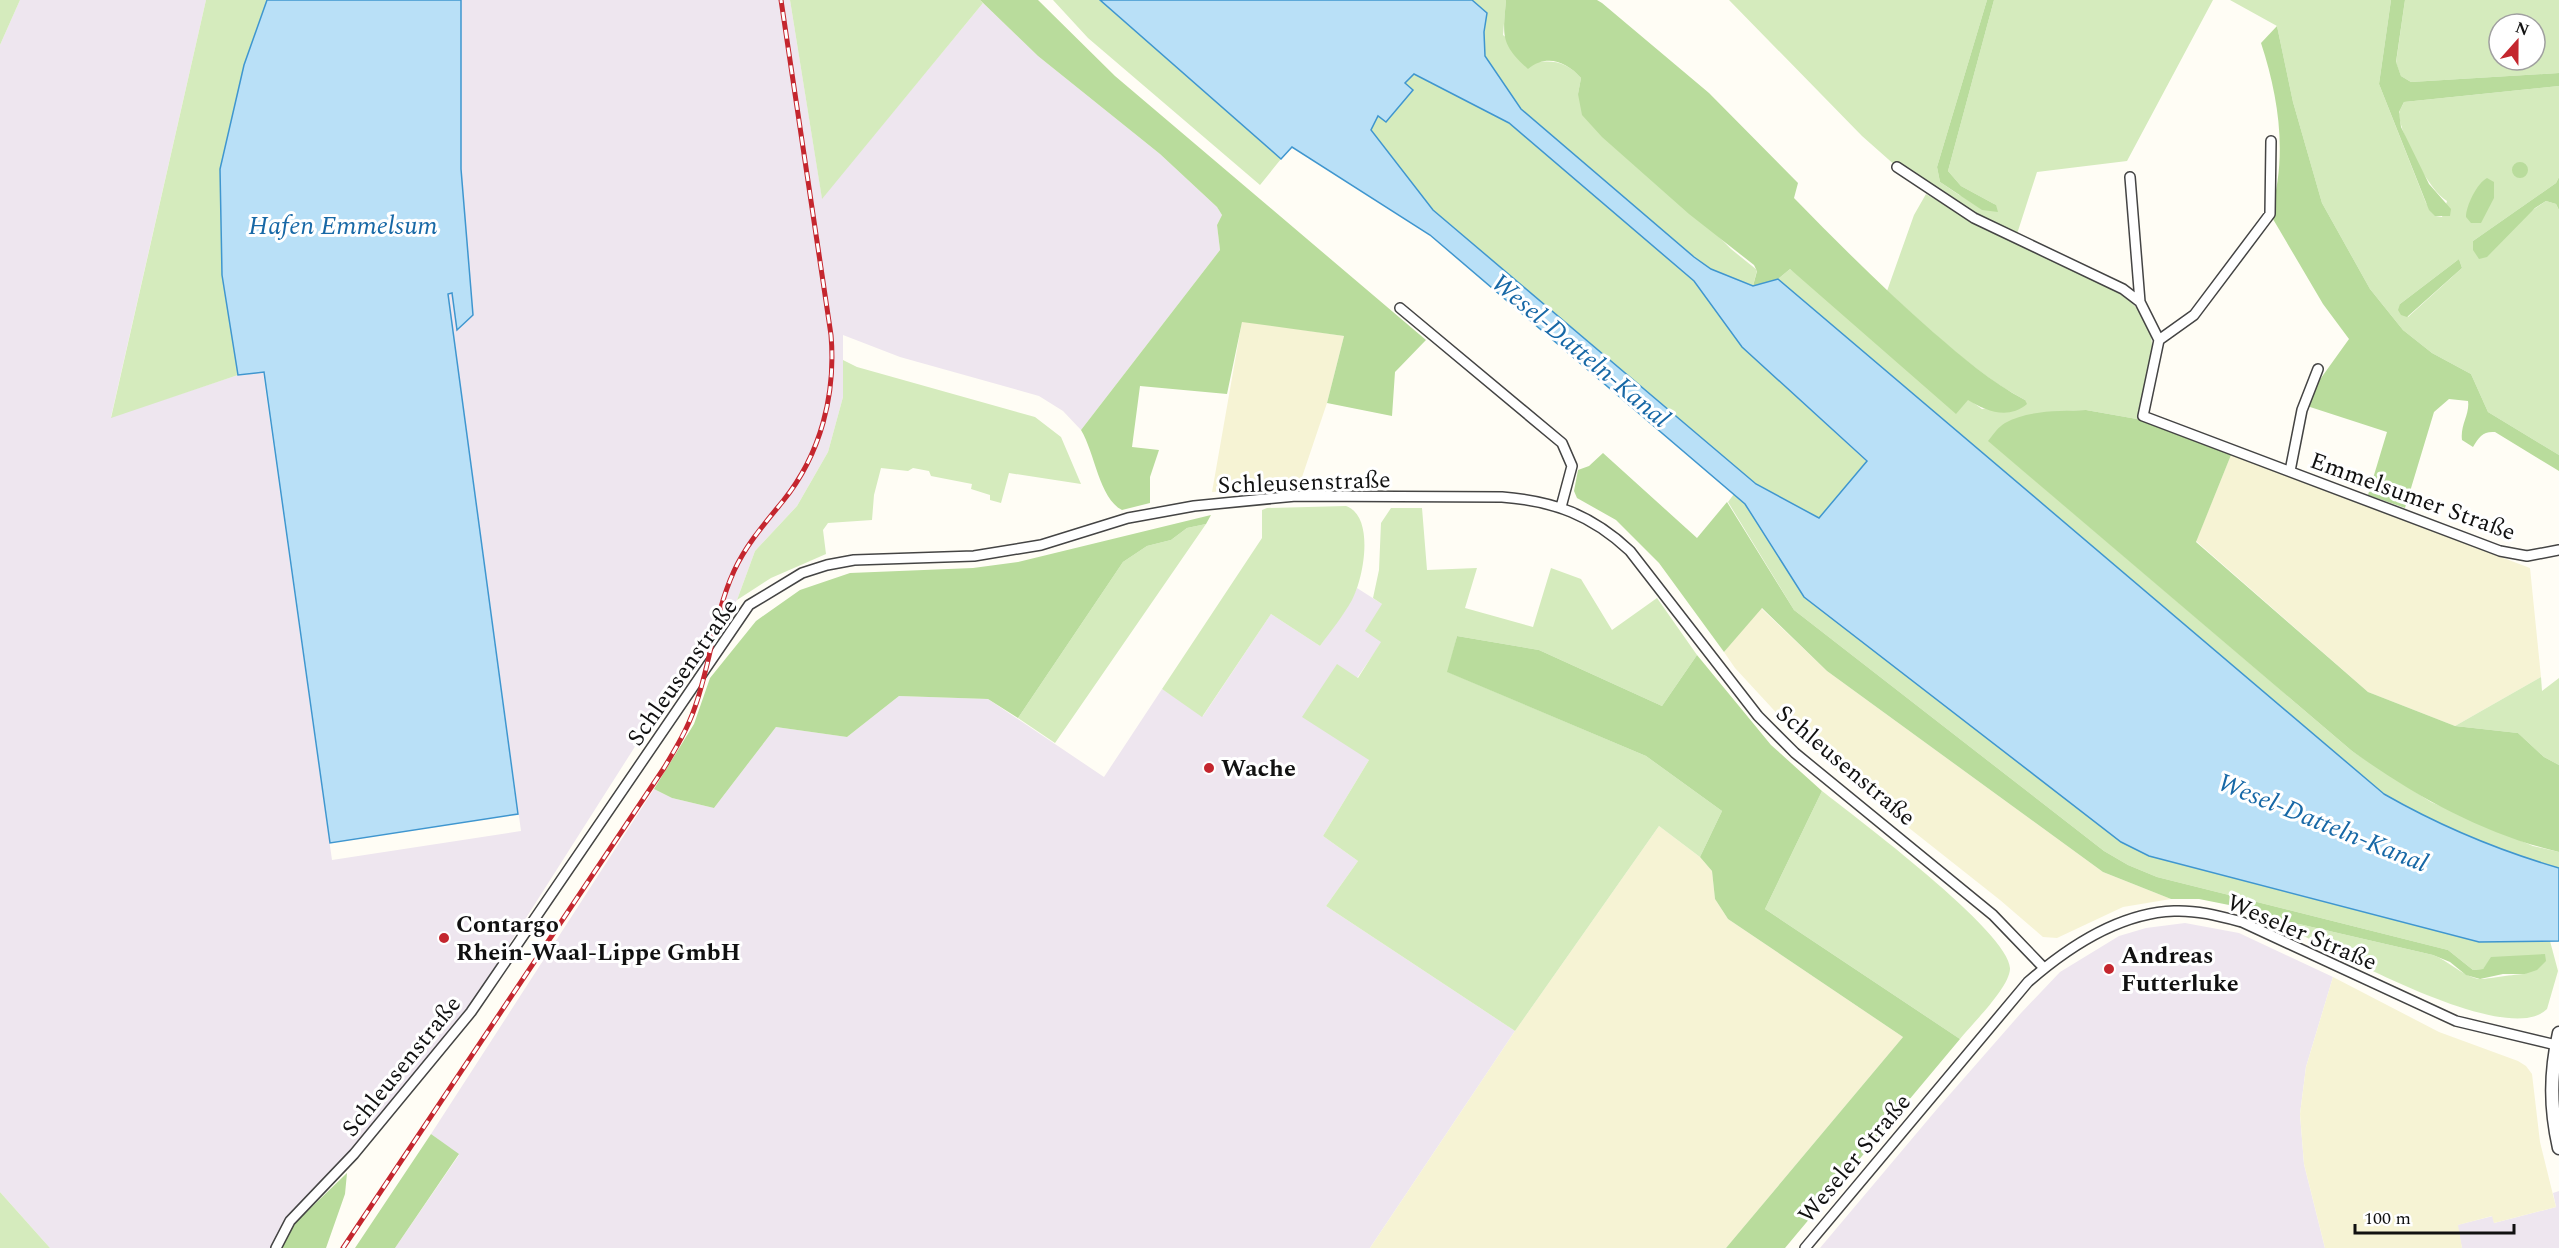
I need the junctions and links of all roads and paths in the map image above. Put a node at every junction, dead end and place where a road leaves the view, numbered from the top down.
1 (2271, 141) dead end
2 (1897, 167) dead end
3 (2130, 177) dead end
4 (2140, 302) junction
5 (1400, 308) dead end
6 (2159, 340) junction
7 (2318, 369) dead end
8 (2290, 471) junction
9 (1561, 507) junction
10 (2559, 550) edge
11 (2044, 968) junction
12 (2558, 1039) edge
13 (2559, 1148) edge
14 (276, 1248) edge
15 (1804, 1248) edge

1 - 6 street
2 - 4 street
3 - 4 street
4 - 6 street
5 - 9 street
6 - 8 street, Emmelsumer Straße
7 - 8 street, Emmelsumer Straße
8 - 10 street, Emmelsumer Straße
9 - 11 street, Schleusenstraße
9 - 14 street, Schleusenstraße
11 - 12 street, Weseler Straße
11 - 15 street, Weseler Straße
12 - 13 street

